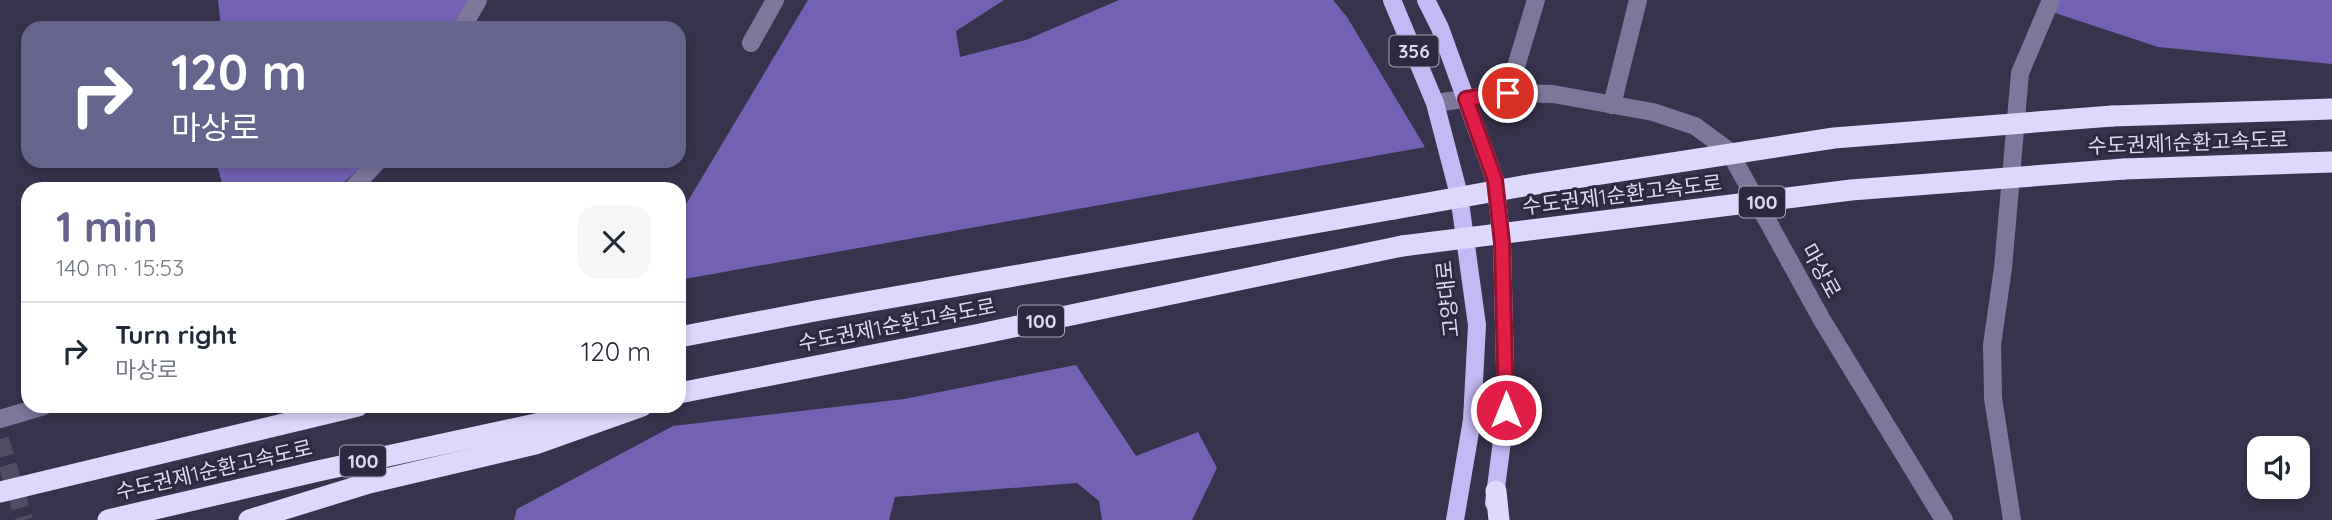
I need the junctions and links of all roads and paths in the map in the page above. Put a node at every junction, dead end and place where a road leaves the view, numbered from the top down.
1 (478, 0) edge
2 (775, 0) edge
3 (1392, 0) edge
4 (1426, 0) edge
5 (1536, 0) edge
6 (1638, 0) edge
7 (2051, 0) edge
8 (466, 21) edge
9 (751, 43) dead end
10 (1508, 93) junction
11 (1466, 99) junction
12 (1436, 103) junction
13 (1612, 105) junction
14 (2332, 108) edge
15 (2332, 162) edge
16 (372, 168) edge
17 (358, 182) edge
18 (686, 336) edge
19 (686, 392) edge
20 (21, 413) edge
21 (329, 413) edge
22 (587, 413) edge
23 (622, 413) edge
24 (0, 419) edge
25 (1496, 491) junction
26 (0, 492) edge
27 (108, 520) edge
28 (248, 520) edge
29 (1455, 520) edge
30 (1492, 520) edge
31 (1499, 520) edge
32 (1944, 520) edge
33 (2012, 520) edge

1 - 8 street
2 - 9 street
3 - 12 main road, 고양대로 / 356
4 - 11 main road, 356
5 - 10 street
6 - 13 street
7 - 33 street
10 - 11 street, 마상로
10 - 13 street, 마상로
11 - 12 street, 마상로
11 - 25 main road, 356
12 - 29 main road, 고양대로 / 356
13 - 32 street, 마상로
14 - 18 highway, 수도권제1순환고속도로 / 100, bridge
15 - 19 highway, 수도권제1순환고속도로 / 100, bridge
16 - 17 street
20 - 24 street
21 - 26 highway, 수도권제1순환고속도로
22 - 27 highway, 수도권제1순환고속도로 / 100
23 - 28 highway
25 - 30 main road, 356
25 - 31 highway

